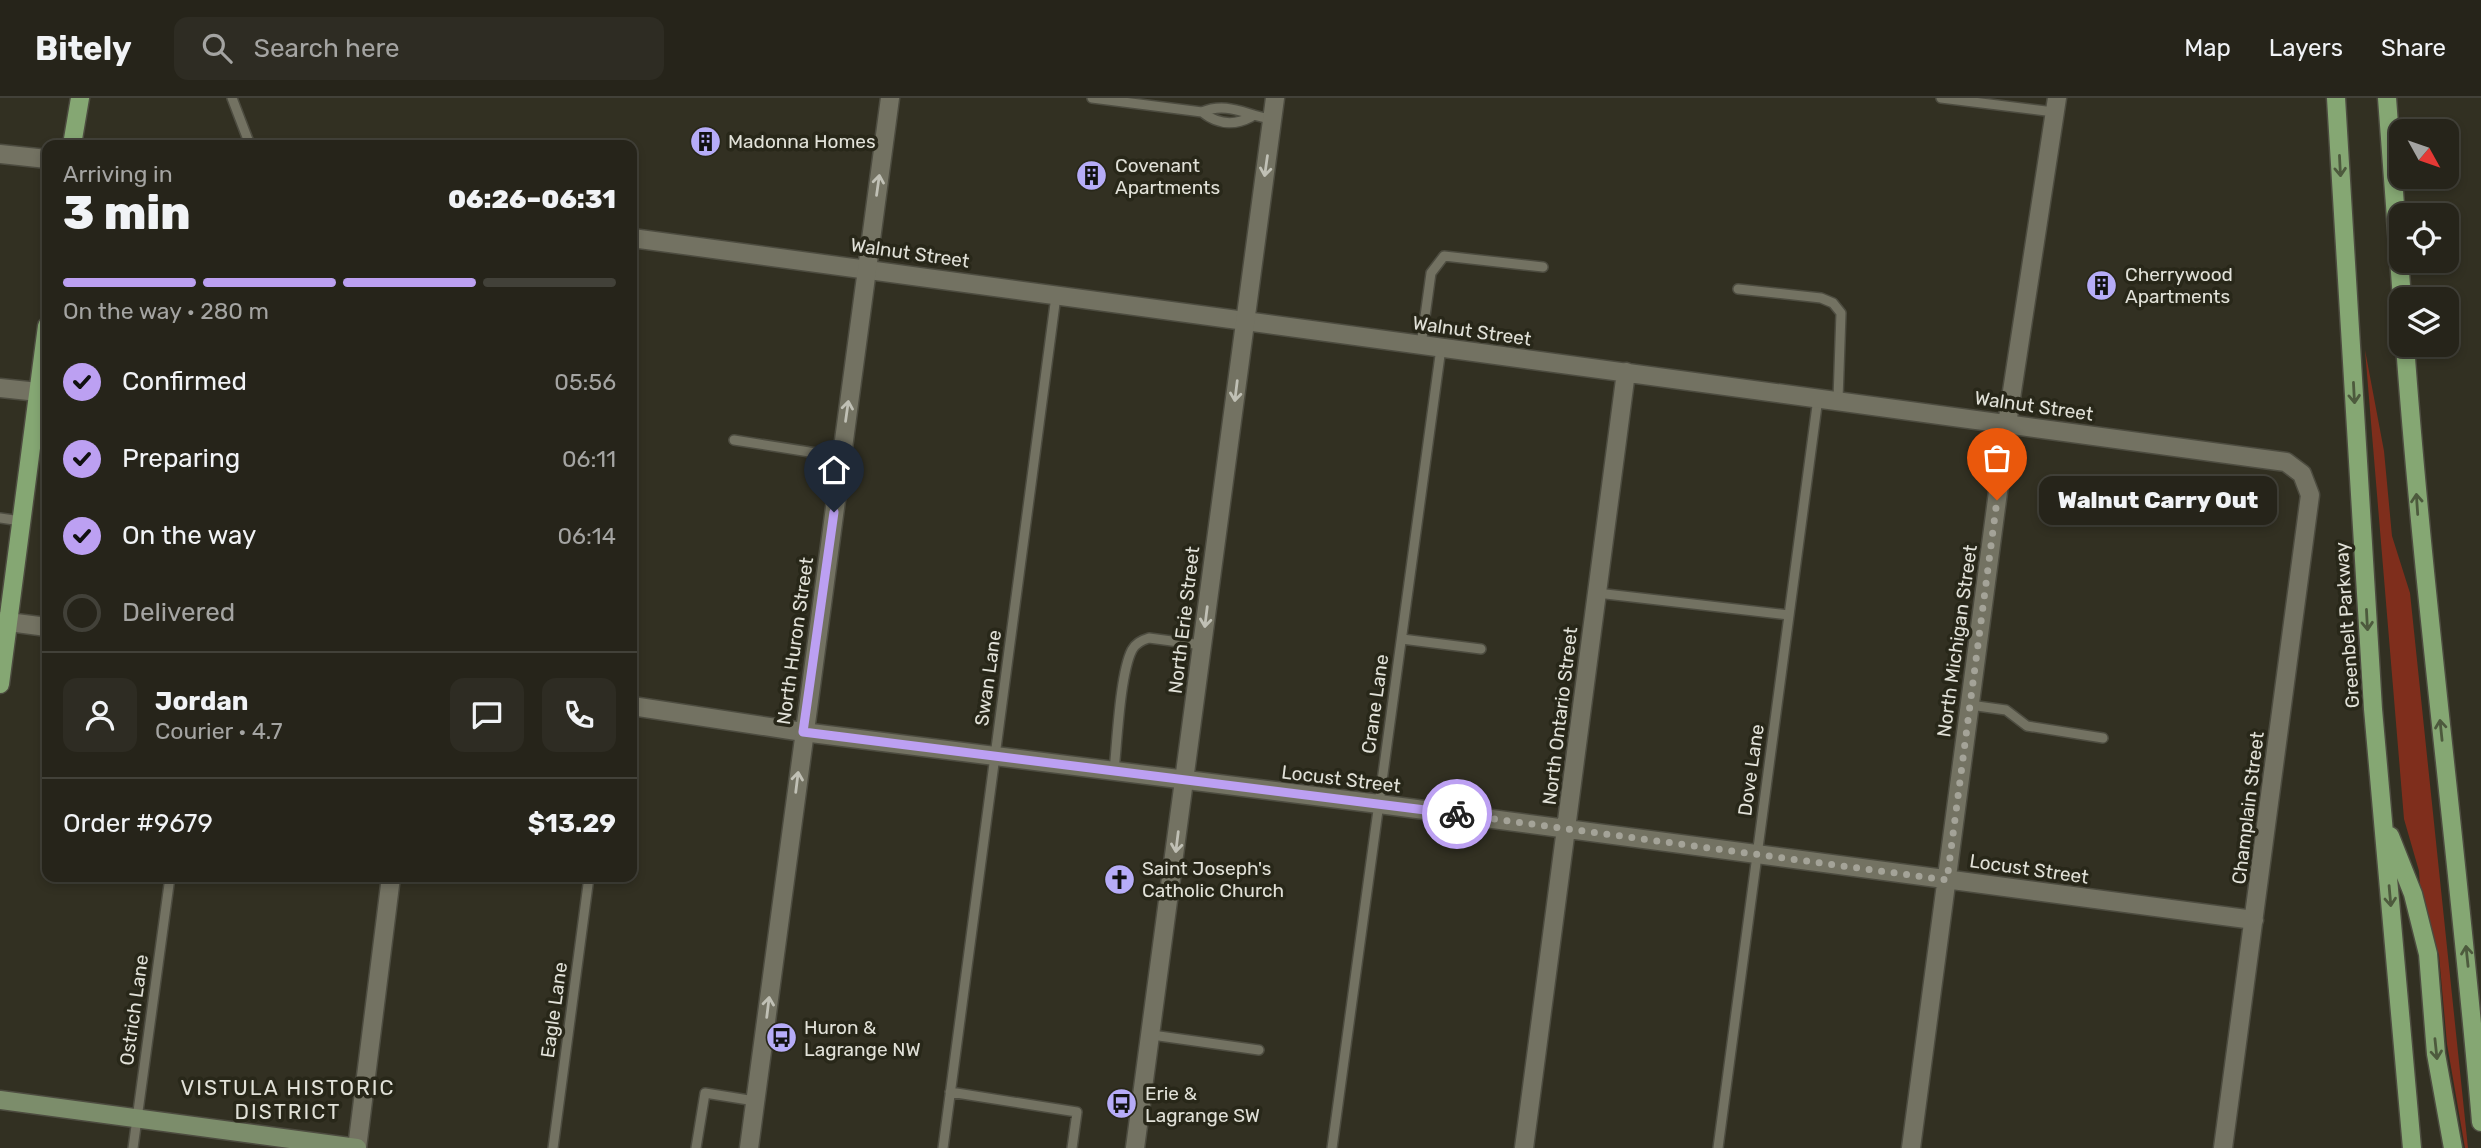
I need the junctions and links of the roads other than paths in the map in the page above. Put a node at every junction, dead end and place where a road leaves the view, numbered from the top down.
1 (80, 98) edge
2 (232, 98) edge
3 (890, 98) edge
4 (1092, 98) edge
5 (1275, 98) edge
6 (1941, 98) edge
7 (2336, 98) edge
8 (2387, 98) edge
9 (2056, 105) edge
10 (1202, 112) junction
11 (1251, 117) junction
12 (1272, 119) junction
13 (73, 140) edge
14 (248, 140) edge
15 (0, 154) edge
16 (42, 158) edge
17 (637, 239) edge
18 (1544, 267) dead end
19 (867, 268) junction
20 (2401, 287) edge
21 (1738, 289) dead end
22 (1056, 296) junction
23 (1245, 321) junction
24 (1421, 345) junction
25 (1441, 348) junction
26 (2406, 357) edge
27 (42, 363) edge
28 (1626, 372) junction
29 (0, 388) edge
30 (38, 392) junction
31 (1819, 397) junction
32 (1838, 399) junction
33 (2007, 424) junction
34 (734, 440) dead end
35 (841, 457) junction
36 (2302, 474) joint
37 (0, 518) edge
38 (21, 521) junction
39 (1597, 593) junction
40 (1789, 615) junction
41 (4, 622) edge
42 (42, 626) edge
43 (1402, 639) junction
44 (1202, 645) junction
45 (1481, 649) dead end
46 (0, 684) edge
47 (1970, 705) junction
48 (637, 707) edge
49 (803, 732) junction
50 (2103, 738) dead end
51 (995, 757) junction
52 (1114, 772) junction
53 (1185, 782) junction
54 (1379, 804) junction
55 (2383, 817) junction
56 (1566, 829) junction
57 (1758, 855) junction
58 (1947, 880) junction
59 (169, 882) edge
60 (390, 882) edge
61 (588, 882) edge
62 (2254, 920) junction
63 (1152, 1035) junction
64 (1259, 1050) dead end
65 (950, 1092) junction
66 (0, 1100) edge
67 (755, 1101) junction
68 (137, 1118) junction
69 (2481, 1122) edge
70 (133, 1148) edge
71 (357, 1148) edge
72 (553, 1148) edge
73 (696, 1148) edge
74 (749, 1148) edge
75 (943, 1148) edge
76 (1072, 1148) edge
77 (1135, 1148) edge
78 (1332, 1148) edge
79 (1524, 1148) edge
80 (1718, 1148) edge
81 (1911, 1148) edge
82 (2222, 1148) edge
83 (2412, 1148) edge
84 (2453, 1148) edge

1 - 13 main road
2 - 14 lane
19 -> 3 street, North Huron Street
4 - 10 lane
5 - 12 street, North Erie Street
6 - 9 lane
7 -> 55 main road, Greenbelt Parkway
8 - 20 main road
9 - 33 street, North Michigan Street
10 - 11 lane
10 - 11 lane
11 - 12 lane
12 -> 23 street, North Erie Street
15 - 16 street
17 - 19 street, Walnut Street
18 - 24 lane
19 - 22 street, Walnut Street
35 -> 19 street, North Huron Street
21 - 32 lane
22 - 23 street, Walnut Street
22 - 51 lane, Swan Lane
23 - 24 street, Walnut Street
23 -> 44 street, North Erie Street
24 - 25 street, Walnut Street
25 - 28 street, Walnut Street
25 - 43 lane, Crane Lane
69 -> 26 main road
27 - 30 main road
28 - 31 street, Walnut Street
28 - 39 street, North Ontario Street
29 - 30 street
30 - 38 main road
31 - 32 street, Walnut Street
31 - 40 lane, Dove Lane
32 - 33 street, Walnut Street
33 - 36 street, Walnut Street
33 - 47 street, North Michigan Street
34 - 35 lane
35 - 49 street, North Huron Street
36 - 62 street, Champlain Street
37 - 38 lane
38 - 41 main road
39 - 40 lane
39 - 56 street, North Ontario Street
40 - 57 lane, Dove Lane
41 - 42 street
41 - 46 main road
43 - 45 lane
43 - 54 lane, Crane Lane
44 - 52 lane
44 - 53 street, North Erie Street
47 - 50 lane
47 - 58 street, North Michigan Street
48 - 49 street, Locust Street
49 - 51 street, Locust Street
67 -> 49 street, North Huron Street
51 - 52 street, Locust Street
51 - 65 lane, Swan Lane
52 - 53 street, Locust Street
53 - 54 street, Locust Street
53 -> 63 street, North Erie Street
54 - 56 street, Locust Street
54 - 78 lane, Crane Lane
55 -> 83 main road, Greenbelt Parkway
55 -> 84 main road
56 - 57 street, Locust Street
56 - 79 street, North Ontario Street
57 - 58 street, Locust Street
57 - 80 lane, Dove Lane
58 - 62 street, Locust Street
58 - 81 street, North Michigan Street
59 - 68 lane, Ostrich Lane
60 - 71 street
61 - 72 lane, Eagle Lane
62 - 82 street, Champlain Street
63 - 64 lane
63 - 77 street, North Erie Street
65 - 75 lane, Swan Lane
65 - 76 lane
66 - 68 main road
67 - 73 lane
67 - 74 street, North Huron Street
68 - 70 lane, Ostrich Lane
68 - 71 main road

